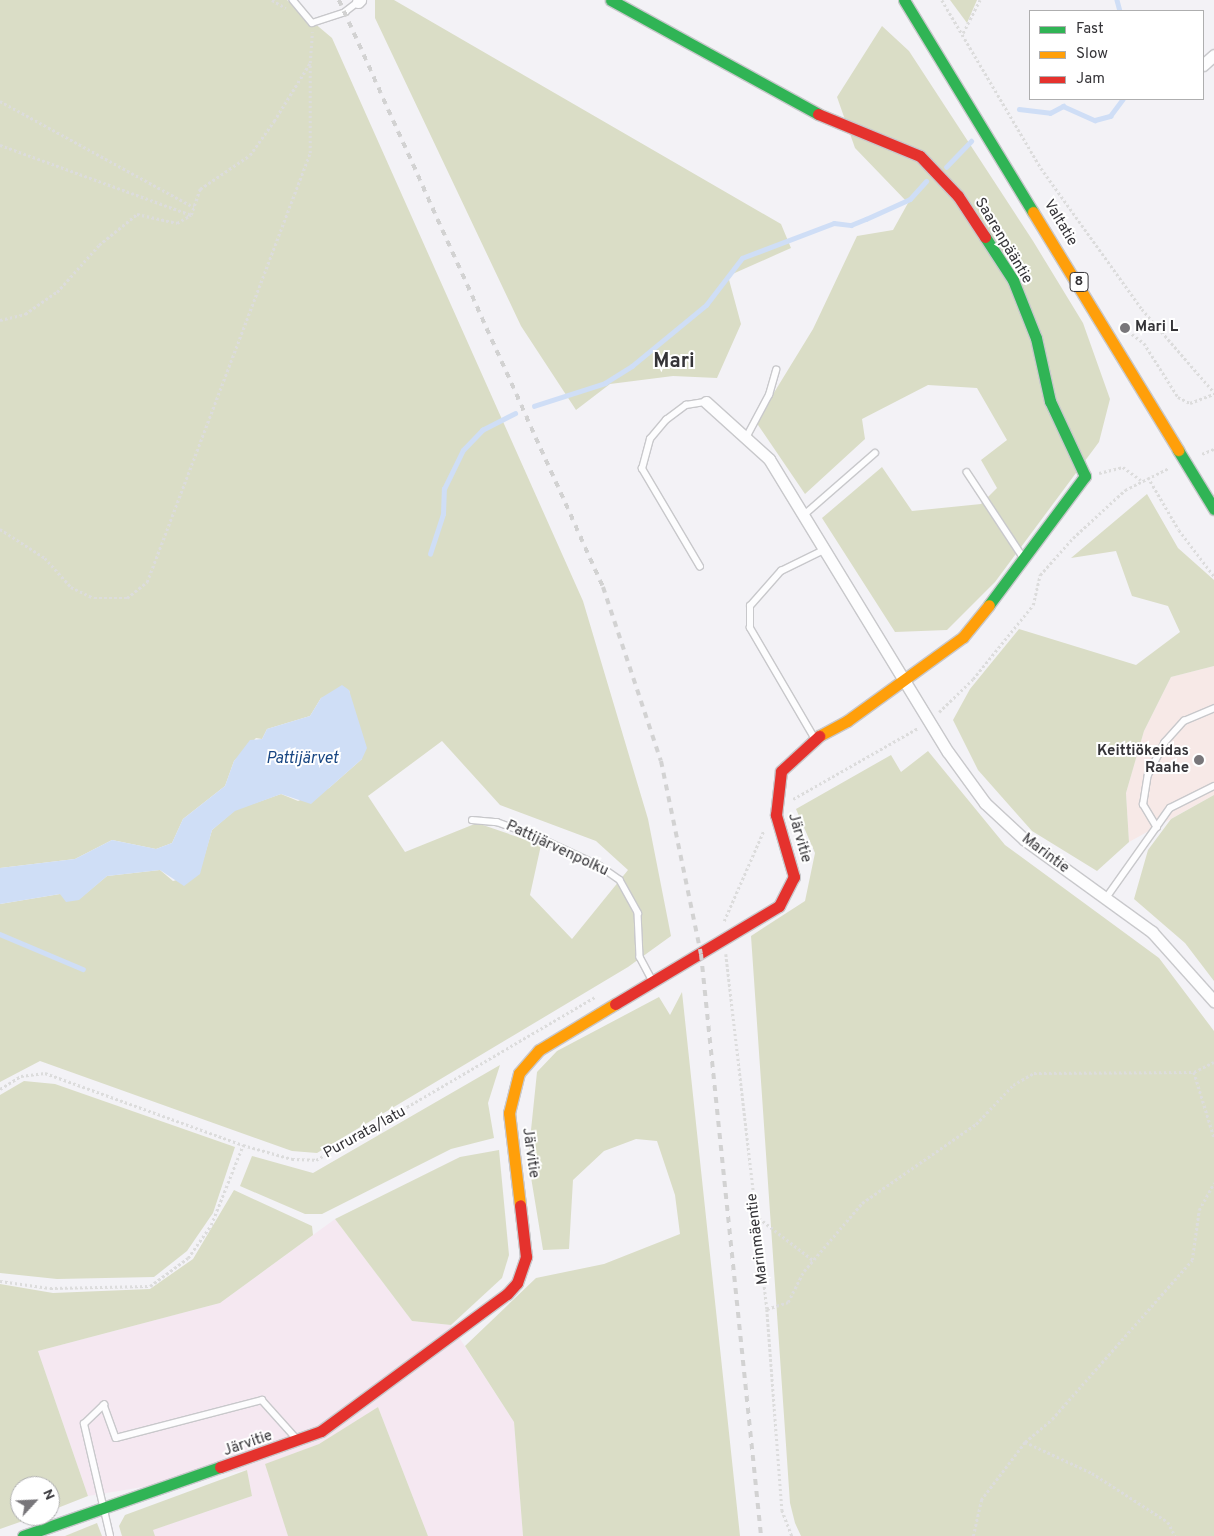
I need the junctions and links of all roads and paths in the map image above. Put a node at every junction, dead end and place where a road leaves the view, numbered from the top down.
1 (293, 0) edge
2 (611, 0) edge
3 (896, 0) edge
4 (904, 0) edge
5 (942, 0) edge
6 (980, 0) edge
7 (359, 1) edge
8 (624, 3) edge
9 (312, 23) junction
10 (963, 33) junction
11 (1214, 55) edge
12 (941, 56) junction
13 (310, 63) junction
14 (1204, 64) edge
15 (0, 101) edge
16 (0, 145) edge
17 (194, 207) junction
18 (191, 215) junction
19 (0, 320) edge
20 (1125, 328) dead end
21 (776, 370) dead end
22 (1214, 393) edge
23 (706, 402) joint
24 (746, 438) junction
25 (1214, 449) edge
26 (876, 453) dead end
27 (1200, 454) dead end
28 (1175, 465) dead end
29 (967, 472) dead end
30 (1085, 476) junction
31 (1148, 477) junction
32 (1141, 481) junction
33 (1214, 509) edge
34 (804, 515) junction
35 (0, 530) edge
36 (826, 549) junction
37 (1026, 562) junction
38 (700, 567) dead end
39 (1214, 576) edge
40 (905, 680) junction
41 (1214, 708) edge
42 (928, 720) junction
43 (814, 738) junction
44 (1214, 786) edge
45 (776, 815) junction
46 (472, 820) dead end
47 (1158, 828) junction
48 (1106, 898) junction
49 (721, 924) dead end
50 (724, 940) junction
51 (653, 982) junction
52 (604, 992) dead end
53 (1214, 1001) edge
54 (1214, 1062) edge
55 (1194, 1072) junction
56 (0, 1089) edge
57 (1214, 1137) edge
58 (243, 1145) junction
59 (1214, 1183) edge
60 (755, 1215) junction
61 (813, 1260) junction
62 (0, 1281) edge
63 (767, 1309) junction
64 (300, 1442) junction
65 (1025, 1442) junction
66 (101, 1509) junction
67 (22, 1536) edge
68 (110, 1536) edge
69 (792, 1536) edge
70 (973, 1536) edge
71 (1175, 1536) edge

1 - 9 lane
2 - 8 main road, Saarenpääntie
3 - 12 main road, Valtatie / 8
4 - 12 main road, Valtatie / 8
5 - 10 path
6 - 10 path
7 - 9 lane
8 - 30 main road, Saarenpääntie
9 - 13 path
10 - 22 path
11 - 14 street
12 - 33 main road, Valtatie / 8
13 - 17 path
13 - 35 path
15 - 17 path
16 - 18 path
17 - 18 path
18 - 19 path
20 - 22 path
21 - 24 lane
23 - 24 street, Marintie
23 - 38 lane
24 - 34 street, Marintie
25 - 27 path
26 - 34 lane
28 - 31 path
29 - 37 lane
30 - 32 path
30 - 37 main road
31 - 32 path
31 - 39 path
32 - 42 path
34 - 36 street, Marintie
36 - 40 street, Marintie
36 - 43 lane
37 - 40 main road
40 - 42 street, Marintie
40 - 43 main road, Järvitie
41 - 47 lane
42 - 45 path
42 - 48 street, Marintie
43 - 45 main road, Järvitie
44 - 47 lane
45 - 49 path
45 - 50 main road, Järvitie
46 - 51 lane, Pattijärvenpolku
47 - 48 lane
48 - 53 street, Marintie
50 - 51 main road, Järvitie
50 - 60 path, Marinmäentie
51 - 64 main road, Järvitie
52 - 58 path, Pururata/latu
54 - 55 path
55 - 57 path
55 - 61 path
56 - 58 path, Pururata/latu
58 - 62 path
59 - 65 path
60 - 61 path
60 - 63 path, Marinmäentie
61 - 63 path
63 - 69 path, Marinmäentie
64 - 66 main road, Järvitie
64 - 66 lane
65 - 70 path
65 - 71 path
66 - 67 main road, Järvitie
66 - 68 lane

